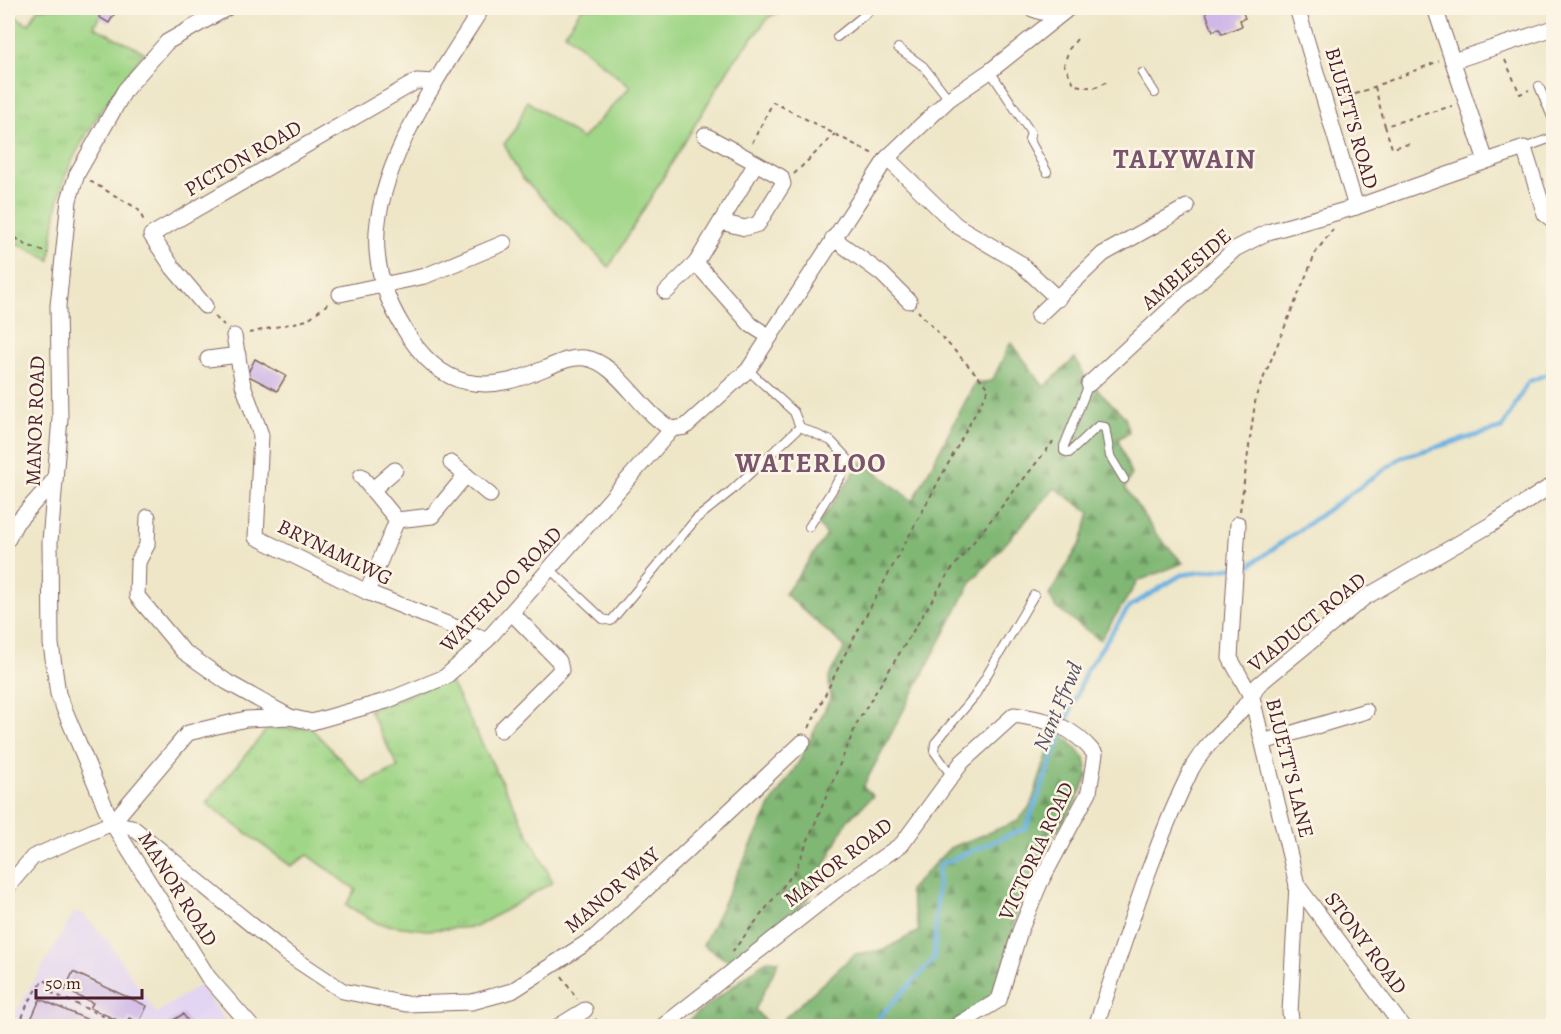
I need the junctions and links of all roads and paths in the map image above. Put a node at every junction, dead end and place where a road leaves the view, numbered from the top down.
1 (227, 8) edge
2 (482, 8) edge
3 (873, 8) edge
4 (1030, 8) edge
5 (1297, 8) edge
6 (1435, 8) edge
7 (1065, 11) edge
8 (1554, 28) edge
9 (837, 37) dead end
10 (1077, 39) dead end
11 (1499, 46) junction
12 (898, 48) dead end
13 (1453, 61) junction
14 (990, 71) junction
15 (1142, 73) dead end
16 (435, 82) junction
17 (1106, 82) dead end
18 (1539, 86) joint
19 (1375, 87) junction
20 (1155, 93) dead end
21 (949, 99) junction
22 (1467, 102) junction
23 (1327, 106) junction
24 (1554, 122) edge
25 (1385, 126) junction
26 (835, 134) junction
27 (705, 135) dead end
28 (1554, 137) edge
29 (1409, 144) dead end
30 (1524, 148) junction
31 (887, 158) junction
32 (750, 159) junction
33 (1486, 161) junction
34 (1047, 172) dead end
35 (77, 174) junction
36 (783, 184) junction
37 (1187, 207) dead end
38 (1356, 207) junction
39 (1554, 221) edge
40 (721, 222) junction
41 (1338, 222) dead end
42 (8, 232) edge
43 (151, 235) junction
44 (833, 238) junction
45 (504, 243) dead end
46 (62, 256) junction
47 (696, 263) junction
48 (383, 286) junction
49 (666, 291) dead end
50 (340, 294) joint
51 (1058, 299) junction
52 (909, 301) joint
53 (205, 306) joint
54 (1038, 316) dead end
55 (234, 336) junction
56 (770, 337) junction
57 (238, 355) junction
58 (208, 359) dead end
59 (747, 370) junction
60 (1089, 384) joint
61 (801, 427) junction
62 (672, 429) junction
63 (1055, 440) dead end
64 (451, 463) dead end
65 (396, 470) dead end
66 (466, 475) junction
67 (361, 476) dead end
68 (55, 479) junction
69 (1124, 479) dead end
70 (1554, 484) edge
71 (372, 490) junction
72 (490, 495) dead end
73 (148, 517) dead end
74 (397, 520) junction
75 (1238, 524) joint
76 (809, 527) dead end
77 (8, 539) edge
78 (551, 570) junction
79 (367, 592) junction
80 (1034, 595) dead end
81 (512, 613) junction
82 (487, 640) junction
83 (1252, 698) junction
84 (1366, 711) dead end
85 (290, 717) junction
86 (1055, 723) joint
87 (501, 730) dead end
88 (803, 742) joint
89 (1263, 742) junction
90 (951, 774) junction
91 (112, 823) junction
92 (1297, 885) junction
93 (8, 886) edge
94 (725, 961) dead end
95 (585, 1010) dead end
96 (19, 1026) edge
97 (127, 1026) edge
98 (139, 1026) edge
99 (250, 1026) edge
100 (559, 1026) edge
101 (663, 1026) edge
102 (956, 1026) edge
103 (1096, 1026) edge
104 (1292, 1026) edge
105 (1402, 1026) edge

1 - 35 street, MANOR ROAD
2 - 16 street
3 - 9 lane
4 - 7 street
5 - 23 street, BLUETT'S ROAD
6 - 13 street
7 - 14 street, WATERLOO ROAD
8 - 11 street
10 - 17 path
11 - 13 street
11 - 18 path
12 - 21 lane
13 - 19 path
13 - 22 street
14 - 21 street, WATERLOO ROAD
14 - 34 lane
15 - 20 lane
16 - 43 street, PICTON ROAD
16 - 48 street
18 - 24 lane
19 - 23 path
19 - 25 path
21 - 31 street, WATERLOO ROAD
22 - 25 path
22 - 33 street
23 - 38 street, BLUETT'S ROAD
25 - 29 path
26 - 31 path
26 - 32 path
26 - 36 path
27 - 32 street
28 - 30 lane
30 - 33 street, AMBLESIDE
30 - 39 street
31 - 44 street, WATERLOO ROAD
31 - 51 street
32 - 36 street
32 - 40 street
33 - 38 street, AMBLESIDE
35 - 43 path
35 - 46 street, MANOR ROAD
36 - 40 street
37 - 51 street
38 - 60 street, AMBLESIDE
40 - 47 street
41 - 75 path
42 - 46 path
43 - 53 street
44 - 52 street
44 - 56 street, WATERLOO ROAD
45 - 48 street
46 - 68 street, MANOR ROAD
47 - 49 street
47 - 56 street
48 - 50 street
48 - 62 street
50 - 55 path
51 - 54 street
52 - 88 path
53 - 55 path
55 - 57 street, BRYNAMLWG
56 - 59 street, WATERLOO ROAD
57 - 58 street
57 - 79 street, BRYNAMLWG
59 - 61 lane
59 - 62 street, WATERLOO ROAD
60 - 69 lane, AMBLESIDE
61 - 76 lane
61 - 78 lane
62 - 78 street, WATERLOO ROAD
63 - 94 path
64 - 66 street
65 - 71 street
66 - 72 street
66 - 74 street
67 - 71 street
68 - 77 street
68 - 91 street, MANOR ROAD
70 - 83 street, VIADUCT ROAD
71 - 74 street
73 - 85 street
74 - 79 street
75 - 83 street, BLUETT'S LANE
78 - 81 street, WATERLOO ROAD
79 - 82 street, BRYNAMLWG
80 - 90 lane
81 - 82 street, WATERLOO ROAD
81 - 87 street
82 - 85 street, WATERLOO ROAD
83 - 89 street, BLUETT'S LANE
83 - 103 street, VIADUCT ROAD
84 - 89 street
85 - 91 street, WATERLOO ROAD
86 - 90 street, MANOR ROAD
86 - 102 street, VICTORIA ROAD
88 - 91 street, MANOR WAY
89 - 92 street, BLUETT'S LANE
90 - 101 street, MANOR ROAD
91 - 93 street
91 - 99 street, MANOR ROAD
92 - 104 street, BLUETT'S LANE
92 - 105 street, STONY ROAD
95 - 100 street
96 - 97 path
97 - 98 path

